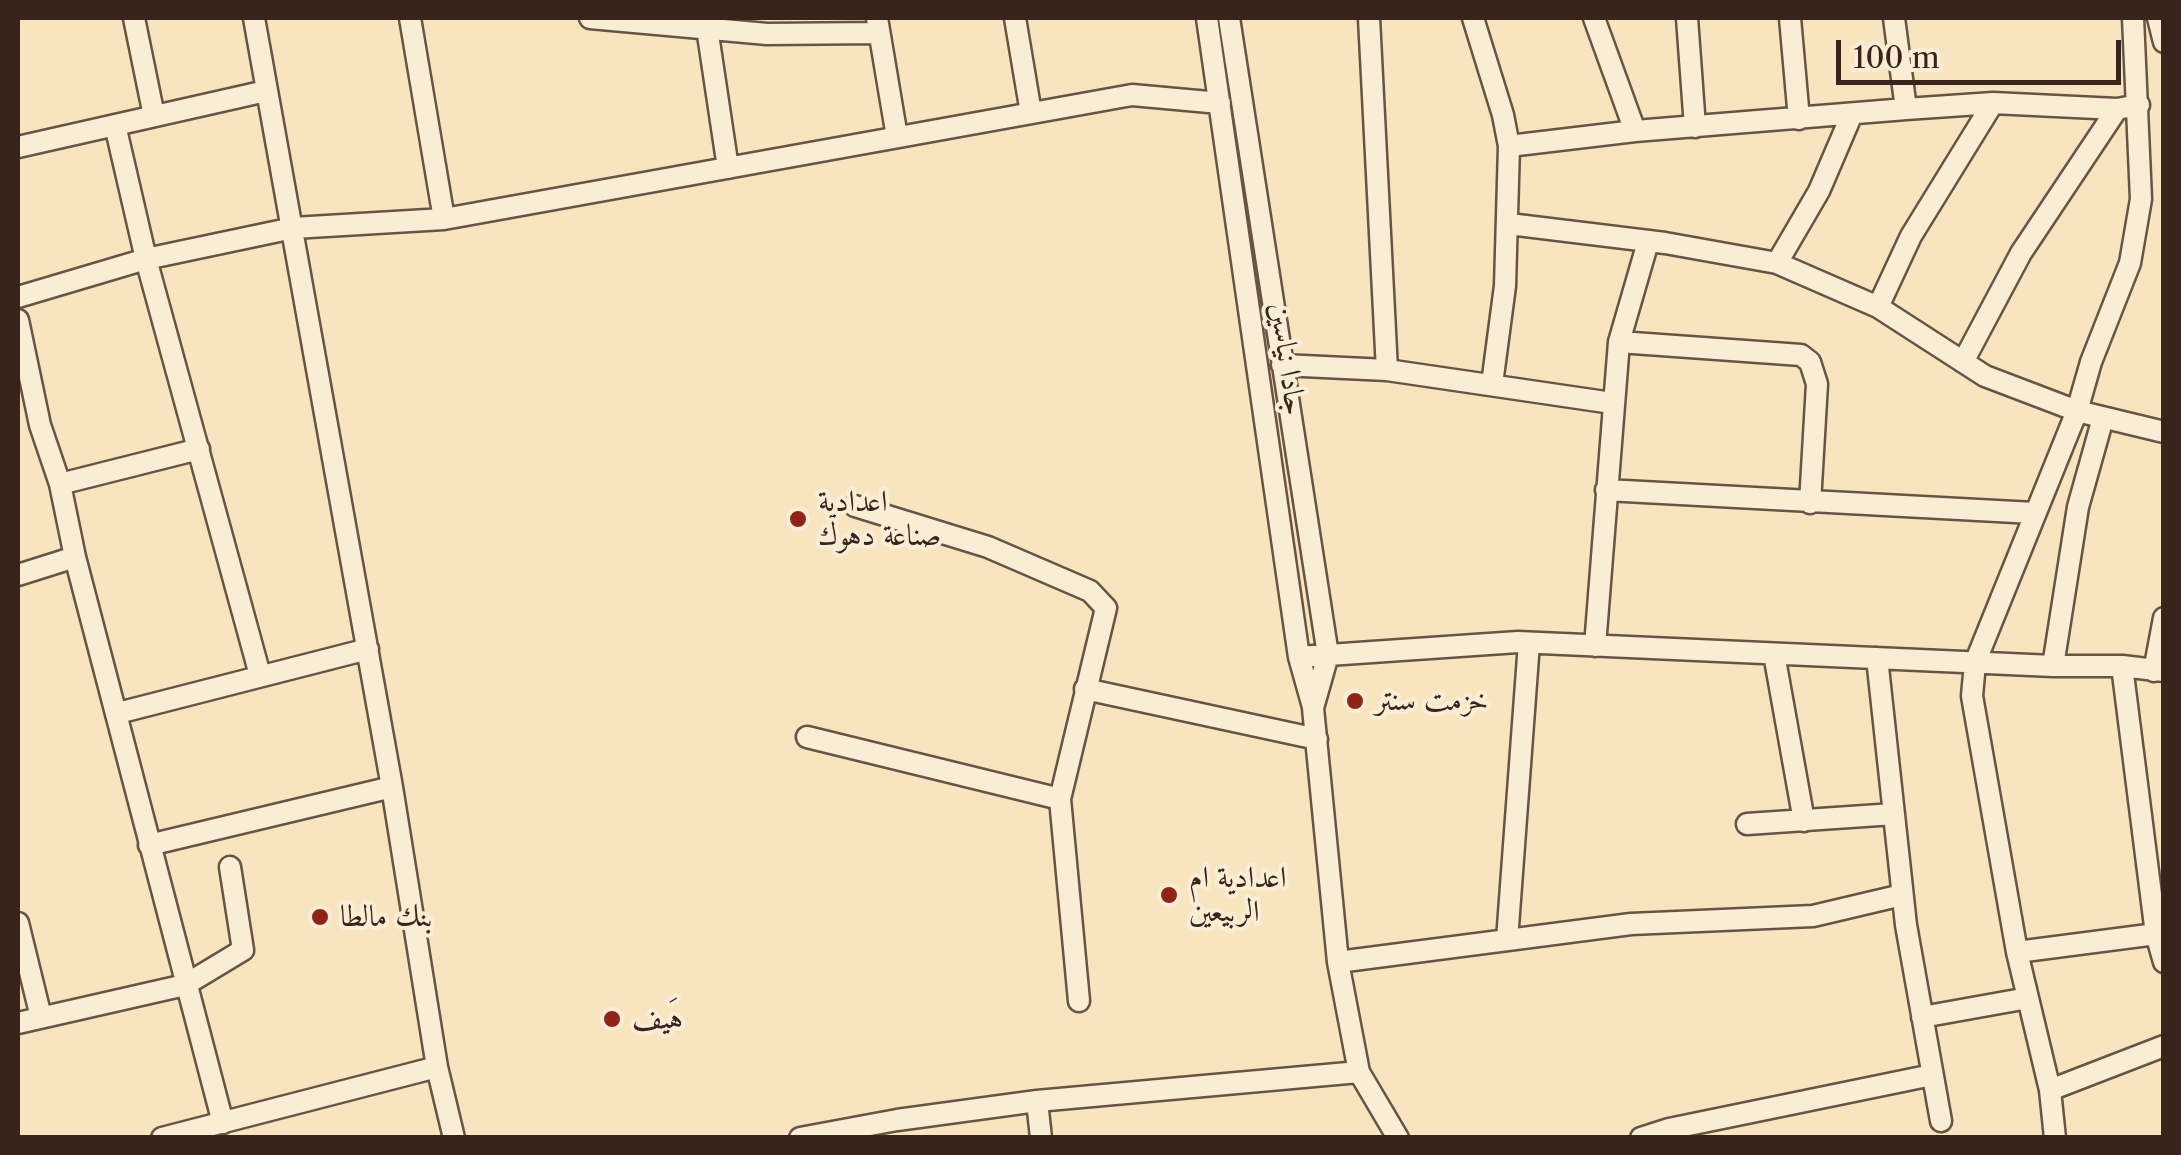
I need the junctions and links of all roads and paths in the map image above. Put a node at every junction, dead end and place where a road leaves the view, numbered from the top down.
1 (134, 18) edge
2 (254, 18) edge
3 (410, 18) edge
4 (590, 18) edge
5 (1015, 18) edge
6 (1207, 18) edge
7 (1229, 18) edge
8 (1369, 18) edge
9 (1473, 18) edge
10 (1594, 18) edge
11 (1687, 18) edge
12 (1790, 18) edge
13 (1894, 18) edge
14 (2133, 18) edge
15 (2158, 18) edge
16 (765, 26) edge
17 (878, 26) edge
18 (707, 28) junction
19 (2164, 42) edge
20 (266, 91) junction
21 (1220, 103) junction
22 (1994, 103) junction
23 (2139, 105) junction
24 (1906, 109) junction
25 (2117, 109) junction
26 (1031, 113) junction
27 (1852, 114) junction
28 (154, 116) junction
29 (1799, 119) junction
30 (114, 125) junction
31 (1695, 127) junction
32 (1635, 132) junction
33 (896, 137) junction
34 (1509, 146) junction
35 (18, 147) edge
36 (728, 168) junction
37 (444, 219) junction
38 (1509, 224) junction
39 (293, 228) junction
40 (1648, 242) junction
41 (146, 259) junction
42 (1777, 264) junction
43 (18, 297) edge
44 (1878, 307) junction
45 (18, 320) edge
46 (1619, 342) junction
47 (1963, 362) junction
48 (1282, 365) junction
49 (1387, 370) junction
50 (1492, 384) junction
51 (1612, 404) junction
52 (2077, 411) junction
53 (2103, 418) junction
54 (40, 425) junction
55 (18, 431) edge
56 (2164, 432) edge
57 (199, 449) junction
58 (60, 484) junction
59 (1606, 490) junction
60 (1810, 503) junction
61 (855, 506) dead end
62 (2034, 513) junction
63 (75, 557) junction
64 (18, 575) edge
65 (2164, 618) edge
66 (1529, 643) junction
67 (1594, 646) junction
68 (368, 649) junction
69 (1328, 654) junction
70 (1774, 654) junction
71 (1299, 657) junction
72 (1877, 658) junction
73 (1974, 662) junction
74 (2053, 666) junction
75 (2122, 666) junction
76 (2159, 671) edge
77 (260, 675) junction
78 (1085, 690) junction
79 (1313, 708) junction
80 (118, 713) junction
81 (807, 737) dead end
82 (1317, 739) junction
83 (392, 787) junction
84 (1060, 799) junction
85 (1894, 814) junction
86 (1804, 820) junction
87 (1747, 824) dead end
88 (149, 845) junction
89 (230, 867) dead end
90 (1902, 894) junction
91 (18, 923) edge
92 (2156, 934) junction
93 (1506, 940) junction
94 (2016, 952) junction
95 (1338, 962) junction
96 (2164, 962) edge
97 (185, 985) junction
98 (2028, 998) junction
99 (1079, 1001) dead end
100 (41, 1017) junction
101 (1922, 1017) junction
102 (18, 1022) edge
103 (2164, 1046) edge
104 (437, 1067) junction
105 (1359, 1072) junction
106 (1932, 1075) junction
107 (2050, 1090) junction
108 (1037, 1101) junction
109 (1941, 1121) dead end
110 (223, 1123) junction
111 (898, 1129) edge
112 (808, 1137) edge
113 (162, 1138) edge
114 (454, 1138) edge
115 (1041, 1138) edge
116 (1398, 1138) edge
117 (1640, 1138) edge
118 (2055, 1138) edge

1 - 28 street
2 - 20 street
3 - 37 street
4 - 18 street
5 - 26 street
6 - 21 street, جادا نیاسین
7 - 48 street, جادا نیاسین
8 - 49 street
9 - 34 street
10 - 32 street
11 - 31 street
12 - 29 street
13 - 24 street
14 - 23 street
15 - 19 street
16 - 17 street
16 - 18 street
17 - 33 street
18 - 36 street
20 - 28 street
20 - 39 street
21 - 26 street
21 - 71 street, جادا نیاسین
22 - 24 street
22 - 25 street
22 - 44 street
23 - 25 street
23 - 52 street
24 - 27 street
25 - 47 street
26 - 33 street
27 - 29 street
27 - 42 street
28 - 30 street
29 - 31 street
30 - 35 street
30 - 41 street
31 - 32 street
32 - 34 street
33 - 36 street
34 - 38 street
36 - 37 street
37 - 39 street
38 - 40 street
38 - 50 street
39 - 41 street
39 - 68 street
40 - 42 street
40 - 46 street
41 - 43 street
41 - 57 street
42 - 44 street
44 - 47 street
45 - 54 street
46 - 51 street
46 - 60 street
47 - 52 street
48 - 49 street
48 - 69 street, جادا نیاسین
49 - 50 street
50 - 51 street
51 - 59 street
52 - 53 street
52 - 62 street
53 - 56 street
53 - 74 street
54 - 55 street
54 - 58 street
57 - 58 street
57 - 77 street
58 - 63 street
59 - 60 street
59 - 67 street
60 - 62 street
61 - 78 street
62 - 73 street
63 - 64 street
63 - 80 street
65 - 76 street
66 - 67 street
66 - 69 street
66 - 93 street
67 - 70 street
68 - 77 street
68 - 83 street
69 - 71 street
69 - 79 street
70 - 72 street
70 - 86 street
71 - 79 street, جادا نیاسین
72 - 73 street
72 - 85 street
73 - 74 street
73 - 94 street
74 - 75 street
75 - 76 street
75 - 92 street
77 - 80 street
78 - 82 street
78 - 84 street
79 - 82 street
80 - 88 street
81 - 84 street
82 - 95 street
83 - 88 street
83 - 104 street
84 - 99 street
85 - 86 street
85 - 90 street
86 - 87 street
88 - 97 street
89 - 97 street
90 - 93 street
90 - 101 street
91 - 100 street
92 - 94 street
92 - 96 street
93 - 95 street
94 - 98 street
95 - 105 street
97 - 100 street
97 - 110 street
98 - 101 street
98 - 107 street
100 - 102 street
101 - 106 street
103 - 107 street
104 - 110 street
104 - 114 street
105 - 108 street
105 - 116 street
106 - 109 street
106 - 117 street
107 - 118 street
108 - 111 street
108 - 115 street
110 - 113 street
111 - 112 street

